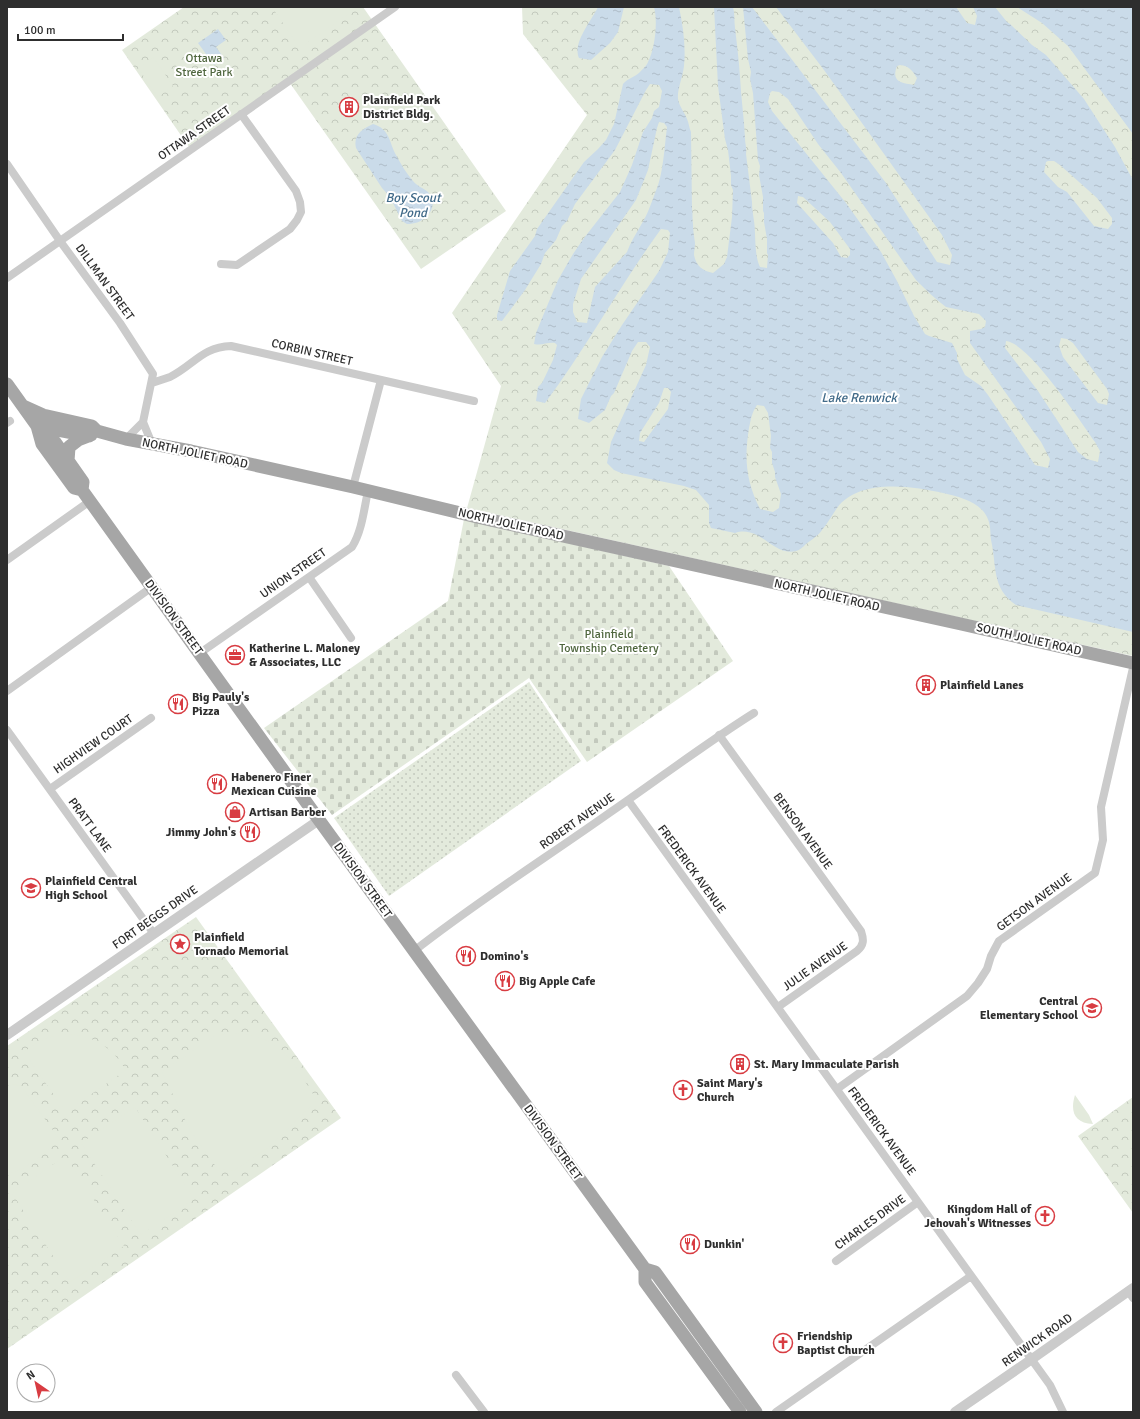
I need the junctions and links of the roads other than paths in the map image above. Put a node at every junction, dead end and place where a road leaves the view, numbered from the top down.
1 (395, 7) edge
2 (241, 114) junction
3 (7, 164) edge
4 (60, 241) junction
5 (221, 264) dead end
6 (7, 278) edge
7 (381, 380) junction
8 (152, 383) junction
9 (7, 384) edge
10 (474, 401) dead end
11 (23, 406) junction
12 (143, 422) junction
13 (37, 426) junction
14 (93, 434) junction
15 (126, 439) junction
16 (152, 444) junction
17 (68, 461) junction
18 (353, 487) junction
19 (82, 490) junction
20 (368, 491) junction
21 (90, 501) junction
22 (7, 560) edge
23 (309, 577) junction
24 (152, 587) junction
25 (924, 616) joint
26 (351, 638) dead end
27 (200, 653) junction
28 (1133, 663) edge
29 (1133, 668) edge
30 (7, 691) edge
31 (754, 713) dead end
32 (150, 718) dead end
33 (7, 730) edge
34 (719, 735) junction
35 (50, 789) junction
36 (628, 800) junction
37 (319, 820) junction
38 (154, 934) junction
39 (863, 942) joint
40 (414, 951) junction
41 (778, 1007) junction
42 (7, 1035) edge
43 (837, 1088) junction
44 (918, 1202) junction
45 (836, 1261) dead end
46 (645, 1269) junction
47 (971, 1276) junction
48 (1131, 1292) edge
49 (1032, 1360) junction
50 (456, 1375) dead end
51 (484, 1412) edge
52 (740, 1412) edge
53 (756, 1412) edge
54 (776, 1412) edge
55 (955, 1412) edge
56 (1063, 1412) edge

1 - 2 street, OTTAWA STREET
2 - 4 street, OTTAWA STREET
2 - 5 street
3 - 4 street, DILLMAN STREET
4 - 6 street, OTTAWA STREET
4 - 8 street, DILLMAN STREET
7 - 8 street, CORBIN STREET
7 - 10 street, CORBIN STREET
7 - 18 street
8 - 12 street, DILLMAN STREET
9 - 11 main road
11 - 13 main road
11 - 14 main road, NORTH JOLIET ROAD
12 - 15 street
12 - 16 street
13 - 14 main road, NORTH JOLIET ROAD
13 - 17 main road, DIVISION STREET
13 - 19 main road, DIVISION STREET
14 - 15 main road, NORTH JOLIET ROAD
14 - 17 main road
15 - 16 main road, NORTH JOLIET ROAD
16 - 18 main road, NORTH JOLIET ROAD
17 - 19 main road, DIVISION STREET
18 - 20 main road, NORTH JOLIET ROAD
19 - 21 main road, DIVISION STREET
20 - 23 street, UNION STREET
20 - 25 main road, NORTH JOLIET ROAD
21 - 22 street
21 - 24 main road, DIVISION STREET
23 - 26 street
23 - 27 street, UNION STREET
24 - 27 main road, DIVISION STREET
24 - 30 street
25 - 28 main road, SOUTH JOLIET ROAD
27 - 37 main road, DIVISION STREET
29 - 43 street, GETSON AVENUE
31 - 34 street, ROBERT AVENUE
32 - 35 street, HIGHVIEW COURT
33 - 35 street, PRATT LANE
34 - 36 street, ROBERT AVENUE
34 - 39 street, BENSON AVENUE
35 - 38 street, PRATT LANE
36 - 40 street, ROBERT AVENUE
36 - 41 street, FREDERICK AVENUE
37 - 38 street, FORT BEGGS DRIVE
37 - 40 main road, DIVISION STREET
38 - 42 street, FORT BEGGS DRIVE
39 - 41 street, JULIE AVENUE
40 - 46 main road, DIVISION STREET
41 - 43 street, FREDERICK AVENUE
43 - 44 street, FREDERICK AVENUE
44 - 45 street, CHARLES DRIVE
44 - 47 street, FREDERICK AVENUE
46 - 52 main road, DIVISION STREET
46 - 53 main road, DIVISION STREET
47 - 49 street, FREDERICK AVENUE
47 - 54 street
48 - 49 street, RENWICK ROAD
49 - 55 street, RENWICK ROAD
49 - 56 street, FREDERICK AVENUE
50 - 51 street

